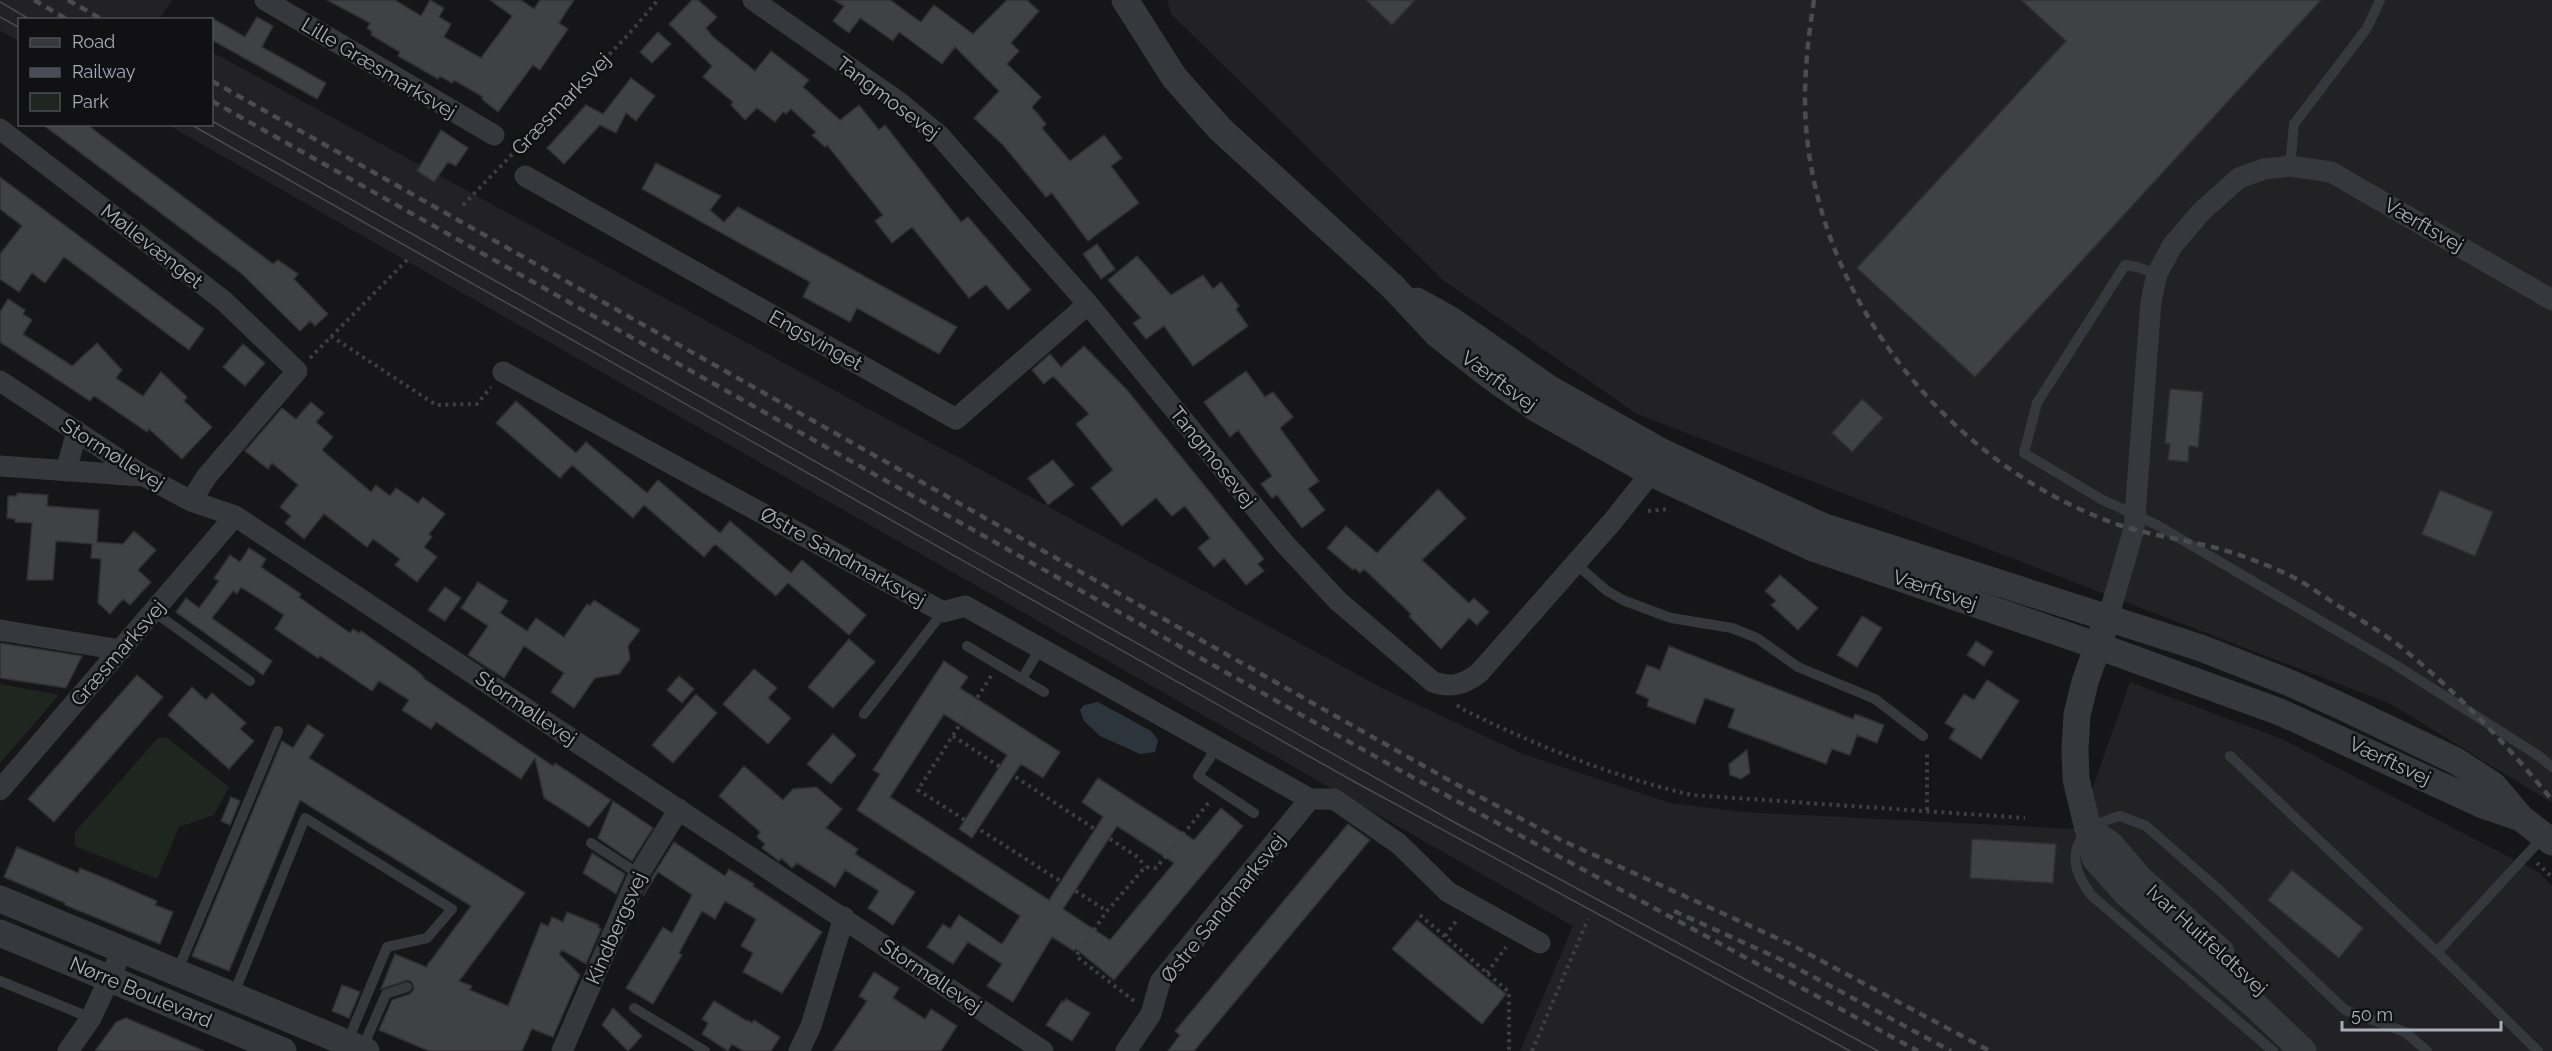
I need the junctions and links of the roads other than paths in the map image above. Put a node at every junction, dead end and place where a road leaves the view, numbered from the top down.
1 (265, 0) edge
2 (753, 0) edge
3 (1125, 0) edge
4 (2380, 0) edge
5 (1137, 11) edge
6 (0, 129) edge
7 (494, 135) dead end
8 (2289, 166) junction
9 (525, 176) dead end
10 (2157, 274) junction
11 (2552, 300) edge
12 (1088, 304) junction
13 (503, 372) road end
14 (0, 381) edge
15 (76, 431) junction
16 (1657, 463) junction
17 (0, 466) edge
18 (66, 471) junction
19 (144, 476) junction
20 (191, 501) junction
21 (2135, 515) junction
22 (236, 516) junction
23 (1576, 564) junction
24 (154, 612) junction
25 (942, 612) junction
26 (2108, 618) junction
27 (0, 630) edge
28 (967, 646) dead end
29 (2098, 646) junction
30 (1041, 647) junction
31 (121, 650) junction
32 (1022, 679) junction
33 (250, 681) dead end
34 (1044, 692) dead end
35 (864, 714) dead end
36 (278, 731) dead end
37 (1923, 736) road end
38 (1217, 747) junction
39 (2230, 756) dead end
40 (2552, 767) edge
41 (0, 790) edge
42 (1310, 799) junction
43 (679, 809) junction
44 (1254, 813) dead end
45 (2521, 818) junction
46 (2090, 831) junction
47 (2548, 838) edge
48 (591, 843) dead end
49 (639, 874) junction
50 (0, 899) edge
51 (844, 917) junction
52 (0, 933) edge
53 (1540, 943) dead end
54 (123, 949) junction
55 (2437, 952) junction
56 (177, 972) junction
57 (110, 979) junction
58 (0, 981) edge
59 (407, 987) dead end
60 (233, 996) junction
61 (634, 1008) dead end
62 (91, 1018) junction
63 (355, 1049) edge
64 (68, 1051) edge
65 (283, 1051) edge
66 (562, 1051) edge
67 (705, 1051) edge
68 (799, 1051) edge
69 (1043, 1051) edge
70 (1126, 1051) edge
71 (2273, 1051) edge
72 (2303, 1051) edge
73 (2324, 1051) edge
74 (2427, 1051) edge
75 (2538, 1051) edge

1 - 7 street, Lille Græsmarksvej
2 - 12 street, Tangmosevej
3 - 5 street, Værftsvej
4 - 8 lane
5 - 16 street, Værftsvej
6 - 20 street, Møllevænget
8 - 10 street, Værftsvej
8 - 11 street, Værftsvej
9 - 12 street, Engsvinget
10 - 21 street, Værftsvej
10 - 21 lane
12 - 23 street, Tangmosevej
13 - 25 street, Østre Sandmarksvej
14 - 15 street, Stormøllevej
15 - 18 street
15 - 19 street, Stormøllevej
16 - 23 street
16 - 26 street, Værftsvej
16 - 29 street, Værftsvej
17 - 18 street
18 - 19 street
19 - 20 street, Stormøllevej
20 - 22 street, Stormøllevej
21 - 26 street, Værftsvej
21 - 40 lane
22 - 24 street, Græsmarksvej
22 - 43 street, Stormøllevej
23 - 37 lane
24 - 31 street, Græsmarksvej
24 - 33 lane
25 - 30 street, Østre Sandmarksvej
25 - 35 lane
26 - 29 street, Ivar Huitfeldtsvej
26 - 45 street, Værftsvej
27 - 31 street
28 - 32 lane
29 - 45 street, Værftsvej
29 - 46 street, Ivar Huitfeldtsvej
30 - 32 lane
30 - 38 street, Østre Sandmarksvej
31 - 41 street, Græsmarksvej
32 - 34 lane
36 - 56 lane, Nørre Boulevard
38 - 42 street, Østre Sandmarksvej
38 - 44 lane
39 - 55 lane
42 - 53 street, Østre Sandmarksvej
42 - 70 street, Østre Sandmarksvej
43 - 49 street, Kindbergsvej
43 - 51 street, Stormøllevej
45 - 47 street, Værftsvej
46 - 71 lane
46 - 72 street, Ivar Huitfeldtsvej
46 - 73 street, Ivar Huitfeldtsvej
46 - 74 lane
47 - 55 lane
48 - 49 lane
49 - 66 street, Kindbergsvej
50 - 54 street, Nørre Boulevard
51 - 68 street
51 - 69 street, Stormøllevej
52 - 57 street, Nørre Boulevard
54 - 56 street, Nørre Boulevard
54 - 57 street
55 - 75 lane
56 - 60 street, Nørre Boulevard
57 - 62 street
57 - 65 street, Nørre Boulevard
58 - 62 lane
59 - 63 lane
60 - 63 street, Nørre Boulevard
60 - 63 lane
61 - 67 lane
62 - 64 street

